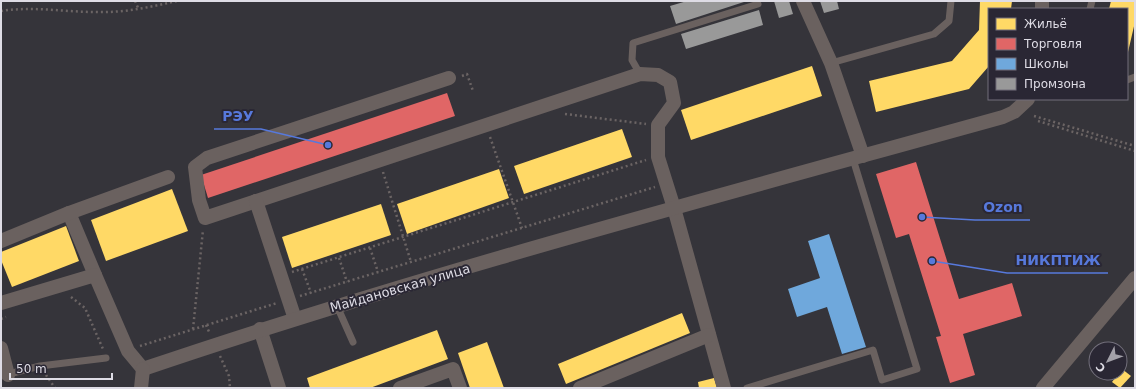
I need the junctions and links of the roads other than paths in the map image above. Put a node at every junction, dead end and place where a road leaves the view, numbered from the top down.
1 (757, 1) edge
2 (803, 1) edge
3 (951, 1) edge
4 (831, 63) junction
5 (640, 74) junction
6 (449, 78) dead end
7 (1027, 100) edge
8 (858, 157) junction
9 (168, 177) dead end
10 (256, 201) junction
11 (674, 208) junction
12 (69, 213) junction
13 (1, 241) edge
14 (95, 275) junction
15 (1135, 278) edge
16 (1, 303) edge
17 (337, 306) junction
18 (295, 319) junction
19 (260, 329) junction
20 (709, 335) junction
21 (353, 342) dead end
22 (1, 348) edge
23 (106, 358) road end
24 (143, 369) junction
25 (5, 376) edge
26 (141, 388) edge
27 (279, 388) edge
28 (400, 388) edge
29 (460, 388) edge
30 (580, 388) edge
31 (724, 388) edge
32 (747, 388) edge
33 (1043, 388) edge

1 - 5 lane
2 - 4 street
3 - 4 lane
4 - 8 street
5 - 10 street
5 - 11 street
6 - 10 street
7 - 8 street, Майдановская улица
8 - 11 street, Майдановская улица
8 - 32 lane
9 - 12 street
10 - 18 street
11 - 17 street, Майдановская улица
11 - 20 street
12 - 13 street
12 - 14 street
14 - 16 street
14 - 24 street
15 - 33 street
17 - 18 street, Майдановская улица
17 - 21 lane
18 - 19 street, Майдановская улица
19 - 24 street, Майдановская улица
19 - 27 street
20 - 30 street
20 - 31 street
22 - 25 street
23 - 25 lane
24 - 26 street
28 - 29 street

